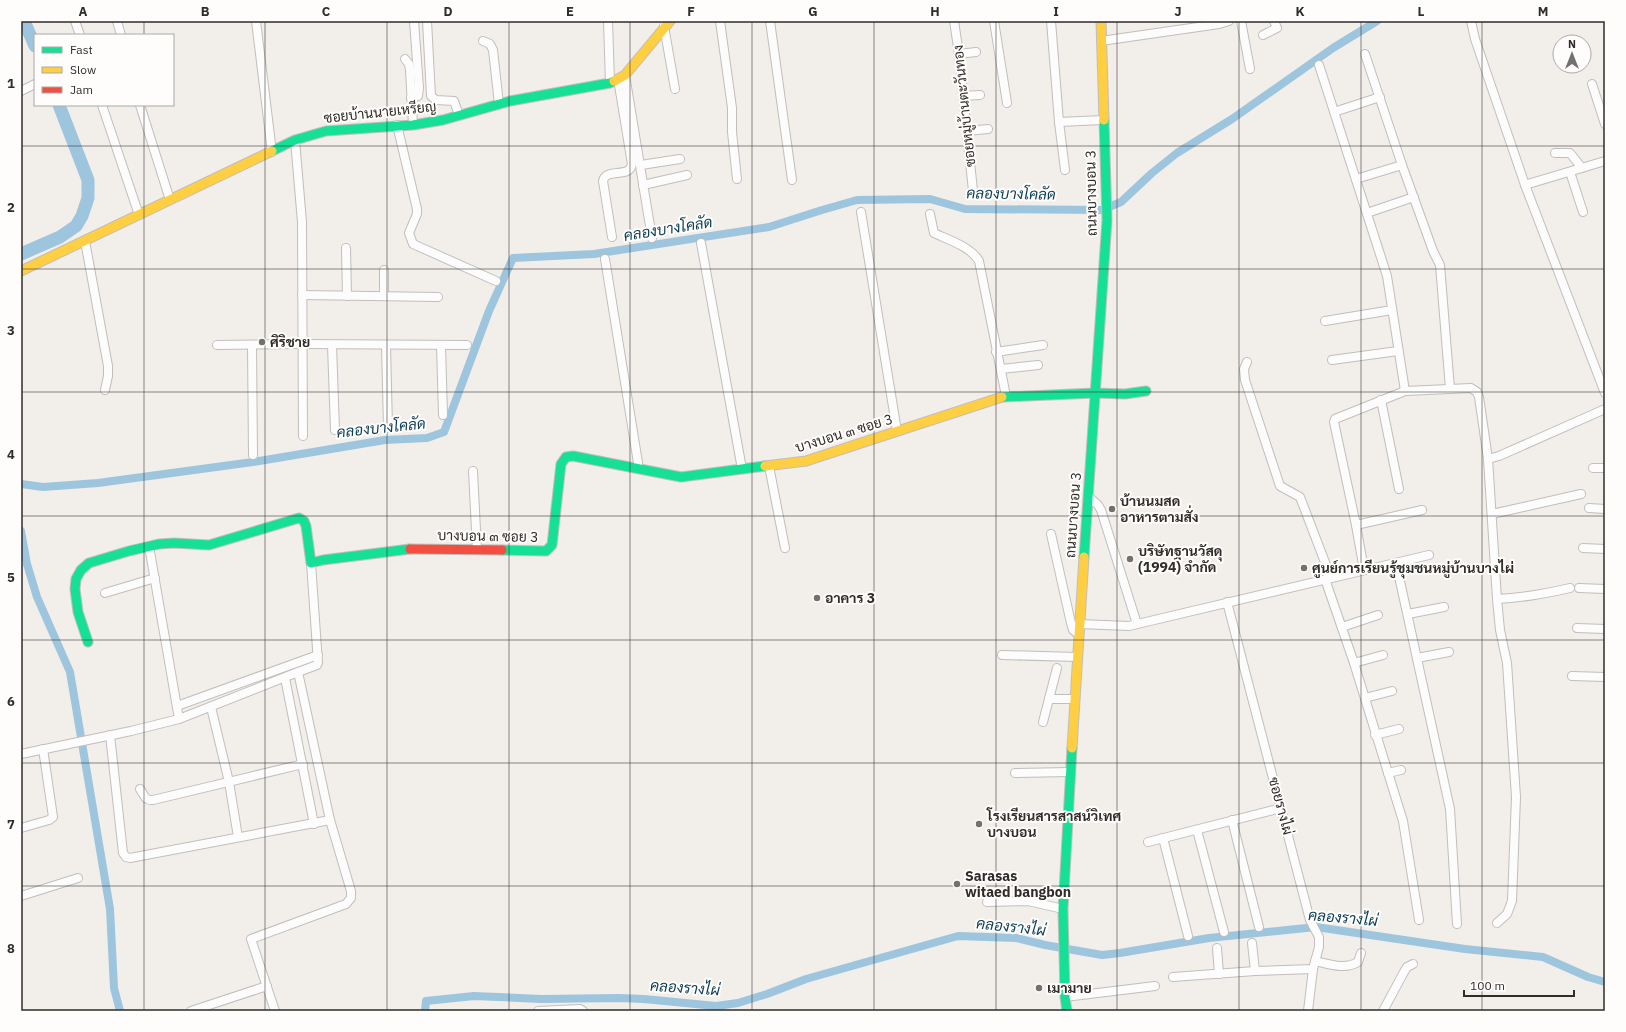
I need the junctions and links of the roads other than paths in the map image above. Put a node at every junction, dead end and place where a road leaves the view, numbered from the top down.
1 (75, 21) edge
2 (117, 21) edge
3 (256, 21) edge
4 (414, 21) edge
5 (428, 21) edge
6 (608, 21) edge
7 (720, 21) edge
8 (770, 21) edge
9 (954, 21) edge
10 (994, 21) edge
11 (1051, 21) edge
12 (1101, 21) edge
13 (1229, 21) edge
14 (1241, 21) edge
15 (1274, 21) edge
16 (1471, 21) edge
17 (667, 23) edge
18 (80, 34) edge
19 (121, 34) edge
20 (1263, 35) dead end
21 (483, 41) dead end
22 (1101, 41) junction
23 (976, 52) dead end
24 (959, 54) junction
25 (1365, 54) dead end
26 (405, 59) dead end
27 (1319, 65) dead end
28 (1250, 69) dead end
29 (617, 79) junction
30 (34, 84) edge
31 (1592, 84) dead end
32 (675, 90) dead end
33 (21, 91) edge
34 (980, 95) dead end
35 (963, 96) junction
36 (1380, 97) junction
37 (411, 98) junction
38 (1007, 103) dead end
39 (499, 104) junction
40 (102, 106) edge
41 (140, 106) edge
42 (1334, 112) junction
43 (459, 115) junction
44 (1103, 120) junction
45 (1059, 122) junction
46 (1605, 124) edge
47 (397, 125) junction
48 (413, 125) junction
49 (988, 129) dead end
50 (967, 131) junction
51 (295, 140) junction
52 (272, 152) junction
53 (1555, 153) dead end
54 (680, 159) dead end
55 (1605, 161) edge
56 (640, 165) junction
57 (1402, 165) junction
58 (1582, 168) junction
59 (1066, 170) dead end
60 (1570, 172) junction
61 (687, 176) dead end
62 (737, 179) dead end
63 (1356, 179) junction
64 (792, 180) dead end
65 (643, 185) junction
66 (1524, 185) junction
67 (973, 191) dead end
68 (1414, 197) junction
69 (170, 200) junction
70 (861, 212) dead end
71 (1584, 212) dead end
72 (1367, 213) junction
73 (930, 214) dead end
74 (139, 215) junction
75 (612, 238) dead end
76 (652, 238) dead end
77 (85, 241) junction
78 (701, 243) dead end
79 (346, 248) dead end
80 (605, 259) dead end
81 (384, 270) dead end
82 (21, 271) edge
83 (496, 281) dead end
84 (302, 295) junction
85 (347, 296) junction
86 (384, 296) junction
87 (438, 297) dead end
88 (1392, 310) junction
89 (1325, 320) dead end
90 (302, 344) junction
91 (217, 345) dead end
92 (252, 345) junction
93 (332, 345) junction
94 (386, 345) junction
95 (441, 345) junction
96 (468, 345) dead end
97 (1043, 345) dead end
98 (1398, 351) junction
99 (996, 352) junction
100 (1332, 360) dead end
101 (1247, 362) dead end
102 (1038, 365) dead end
103 (1001, 369) junction
104 (1450, 389) junction
105 (105, 390) dead end
106 (1146, 391) dead end
107 (1405, 391) junction
108 (1095, 393) junction
109 (1605, 394) edge
110 (1006, 396) junction
111 (1381, 400) junction
112 (1605, 409) edge
113 (443, 415) dead end
114 (388, 428) dead end
115 (335, 430) dead end
116 (897, 431) junction
117 (303, 436) dead end
118 (253, 455) dead end
119 (1488, 458) junction
120 (769, 466) junction
121 (1593, 468) dead end
122 (1605, 468) edge
123 (640, 469) junction
124 (742, 469) junction
125 (473, 471) dead end
126 (1399, 489) dead end
127 (1581, 494) dead end
128 (1089, 497) junction
129 (1589, 508) dead end
130 (1605, 509) edge
131 (1422, 510) dead end
132 (1492, 514) junction
133 (1356, 524) junction
134 (1051, 534) dead end
135 (149, 546) junction
136 (786, 548) dead end
137 (1584, 548) dead end
138 (477, 550) junction
139 (1605, 550) edge
140 (1429, 555) dead end
141 (311, 563) junction
142 (1396, 563) junction
143 (1364, 570) junction
144 (155, 578) junction
145 (1328, 579) junction
146 (1570, 588) dead end
147 (1579, 588) dead end
148 (1605, 589) edge
149 (105, 592) dead end
150 (1497, 599) junction
151 (1228, 602) junction
152 (1444, 607) dead end
153 (1408, 614) junction
154 (1378, 615) dead end
155 (1079, 624) junction
156 (1137, 624) junction
157 (1342, 627) junction
158 (1577, 628) dead end
159 (1605, 629) edge
160 (1078, 634) junction
161 (88, 642) dead end
162 (1449, 652) dead end
163 (1383, 654) dead end
164 (318, 655) junction
165 (1002, 655) dead end
166 (1077, 657) junction
167 (1417, 658) junction
168 (1354, 663) junction
169 (1057, 668) dead end
170 (298, 672) junction
171 (1572, 676) dead end
172 (1605, 677) edge
173 (285, 678) junction
174 (1392, 691) dead end
175 (1365, 698) junction
176 (1049, 699) junction
177 (1074, 699) junction
178 (177, 706) junction
179 (211, 707) junction
180 (179, 719) junction
181 (1043, 722) dead end
182 (1399, 729) dead end
183 (110, 735) junction
184 (1375, 735) junction
185 (43, 748) junction
186 (21, 754) edge
187 (303, 764) junction
188 (1401, 770) dead end
189 (1070, 772) junction
190 (1015, 773) dead end
191 (1388, 773) junction
192 (229, 782) junction
193 (140, 789) dead end
194 (1281, 808) junction
195 (330, 820) junction
196 (1232, 820) junction
197 (314, 824) junction
198 (21, 828) edge
199 (1197, 830) junction
200 (238, 837) junction
201 (1163, 838) junction
202 (1148, 842) dead end
203 (78, 878) dead end
204 (21, 896) edge
205 (986, 902) dead end
206 (1062, 909) junction
207 (1418, 920) dead end
208 (1496, 923) dead end
209 (1457, 924) dead end
210 (1259, 927) dead end
211 (1224, 932) dead end
212 (1188, 936) dead end
213 (1252, 943) dead end
214 (1217, 948) dead end
215 (1361, 953) dead end
216 (1413, 964) dead end
217 (1314, 965) junction
218 (1255, 971) junction
219 (1219, 974) junction
220 (1173, 977) dead end
221 (267, 986) junction
222 (1155, 986) dead end
223 (1065, 997) junction
224 (190, 1011) edge
225 (275, 1011) edge
226 (538, 1011) edge
227 (583, 1011) edge
228 (1067, 1011) edge
229 (1308, 1011) edge
230 (1383, 1011) edge

1 - 18 street
2 - 19 street
3 - 52 street
4 - 37 street
5 - 43 street
6 - 29 street
7 - 62 street
8 - 64 street
9 - 24 street, ซอยหมู่บ้านตะวันทอง
10 - 38 street
11 - 45 street
12 - 22 street, ถนนบางบอน 3
13 - 22 street
14 - 28 street
15 - 20 street
16 - 66 street
17 - 29 street
17 - 32 street
21 - 39 street
22 - 44 street, ถนนบางบอน 3
23 - 24 street
24 - 35 street, ซอยหมู่บ้านตะวันทอง
25 - 36 street
26 - 37 street
27 - 42 street
29 - 39 street, ซอยบ้านนายเหรียญ
29 - 56 street
29 - 75 street
30 - 33 street
31 - 46 street
34 - 35 street
35 - 50 street, ซอยหมู่บ้านตะวันทอง
36 - 42 street
36 - 57 street
37 - 48 street
39 - 43 street, ซอยบ้านนายเหรียญ
40 - 74 street
41 - 69 street
42 - 63 street
43 - 48 street, ซอยบ้านนายเหรียญ
44 - 45 street
44 - 108 street, ถนนบางบอน 3
45 - 59 street
47 - 48 street, ซอยบ้านนายเหรียญ
47 - 51 street, ซอยบ้านนายเหรียญ
47 - 83 street
49 - 50 street
50 - 67 street, ซอยหมู่บ้านตะวันทอง
51 - 52 street, ซอยบ้านนายเหรียญ
51 - 84 street
52 - 69 street, ซอยบ้านนายเหรียญ
53 - 58 street
54 - 56 street
55 - 58 street
56 - 65 street
57 - 63 street
57 - 68 street
58 - 60 street
60 - 66 street
60 - 71 street
61 - 65 street
63 - 72 street
65 - 76 street
66 - 109 street
68 - 72 street
68 - 104 street
69 - 74 street, ซอยบ้านนายเหรียญ
70 - 116 street
72 - 88 street
73 - 99 street
74 - 77 street, ซอยบ้านนายเหรียญ
77 - 82 street, ซอยบ้านนายเหรียญ
77 - 105 street
78 - 124 street
79 - 85 street
80 - 123 street
81 - 86 street
84 - 85 street
84 - 90 street
85 - 86 street
86 - 87 street
88 - 89 street
88 - 98 street
90 - 92 street
90 - 93 street
90 - 117 street
91 - 92 street
92 - 118 street
93 - 94 street
93 - 115 street
94 - 95 street
94 - 114 street
95 - 96 street
95 - 113 street
97 - 99 street
98 - 100 street
98 - 107 street
99 - 103 street
101 - 145 street
102 - 103 street
103 - 110 street
104 - 107 street
104 - 119 street
106 - 108 street, บางบอน ๓ ซอย 3
107 - 111 street
108 - 110 street, บางบอน ๓ ซอย 3
108 - 128 street, ถนนบางบอน 3
110 - 116 street, บางบอน ๓ ซอย 3
111 - 126 street
111 - 133 street
112 - 119 street
116 - 120 street, บางบอน ๓ ซอย 3
119 - 132 street
120 - 124 street, บางบอน ๓ ซอย 3
120 - 136 street
121 - 122 street
123 - 124 street, บางบอน ๓ ซอย 3
123 - 138 street, บางบอน ๓ ซอย 3
125 - 138 street
127 - 132 street
128 - 155 street, ถนนบางบอน 3
128 - 156 street
129 - 130 street
131 - 133 street
132 - 150 street
133 - 143 street
134 - 160 street
135 - 141 street
135 - 144 street
135 - 161 street
137 - 139 street
138 - 141 street, บางบอน ๓ ซอย 3
140 - 142 street
141 - 164 street
142 - 143 street
142 - 153 street
143 - 145 street
144 - 149 street
144 - 178 street
145 - 151 street
145 - 157 street
146 - 150 street
147 - 148 street
150 - 208 street
151 - 156 street
151 - 194 street, ซอยรางไผ่
152 - 153 street
153 - 167 street
154 - 157 street
155 - 156 street
155 - 160 street, ถนนบางบอน 3
157 - 168 street
158 - 159 street
160 - 166 street, ถนนบางบอน 3
162 - 167 street
163 - 168 street
164 - 170 street
164 - 178 street
165 - 166 street
166 - 177 street, ถนนบางบอน 3
167 - 209 street
168 - 175 street
169 - 176 street
170 - 173 street
170 - 195 street
171 - 172 street
173 - 179 street
173 - 187 street
174 - 175 street
175 - 184 street
176 - 177 street
176 - 181 street
177 - 189 street, ถนนบางบอน 3
178 - 180 street
179 - 180 street
179 - 192 street
180 - 183 street
182 - 184 street
183 - 185 street
183 - 200 street
184 - 191 street
185 - 186 street
185 - 198 street
187 - 192 street
187 - 197 street
188 - 191 street
189 - 190 street
189 - 206 street, ถนนบางบอน 3
191 - 207 street
192 - 193 street
192 - 200 street
194 - 196 street
194 - 217 street, ซอยรางไผ่
195 - 197 street
195 - 221 street
196 - 199 street
196 - 210 street
197 - 200 street
199 - 201 street
199 - 211 street
201 - 202 street
201 - 212 street
203 - 204 street
205 - 206 street
206 - 223 street, ถนนบางบอน 3
213 - 218 street
214 - 219 street
215 - 217 street
216 - 230 street
217 - 218 street
217 - 229 street, ซอยรางไผ่
218 - 219 street
219 - 220 street
221 - 224 street
221 - 225 street
222 - 223 street
223 - 228 street, ถนนบางบอน 3
226 - 227 street

